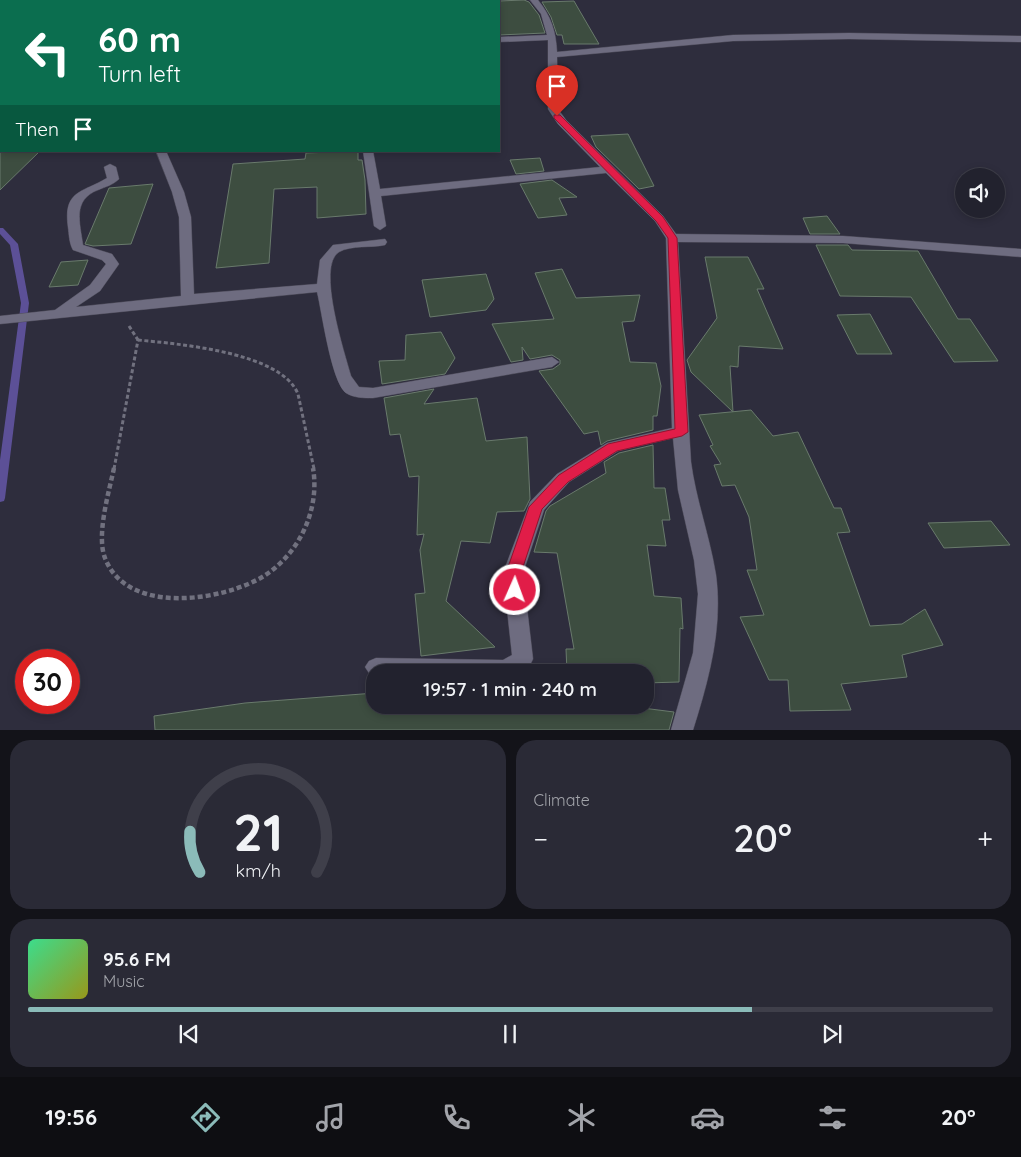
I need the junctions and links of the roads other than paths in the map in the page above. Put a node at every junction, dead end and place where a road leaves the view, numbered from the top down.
1 (534, 0) edge
2 (552, 38) junction
3 (1021, 39) edge
4 (500, 40) edge
5 (554, 55) junction
6 (161, 152) edge
7 (368, 152) edge
8 (110, 167) dead end
9 (610, 169) junction
10 (376, 193) junction
11 (380, 226) dead end
12 (672, 238) junction
13 (382, 242) dead end
14 (1021, 253) edge
15 (323, 287) junction
16 (188, 298) junction
17 (60, 312) junction
18 (0, 320) edge
19 (552, 362) dead end
20 (682, 432) junction
21 (516, 664) edge
22 (682, 730) edge

1 - 2 street
2 - 4 street
2 - 5 street
3 - 5 street
5 - 9 street
6 - 16 street
7 - 10 street
8 - 17 street
9 - 10 street
9 - 12 street
10 - 11 street
12 - 14 street
12 - 20 street
13 - 15 street
15 - 16 street
15 - 19 street
16 - 17 street
17 - 18 street
20 - 21 street
20 - 22 street

